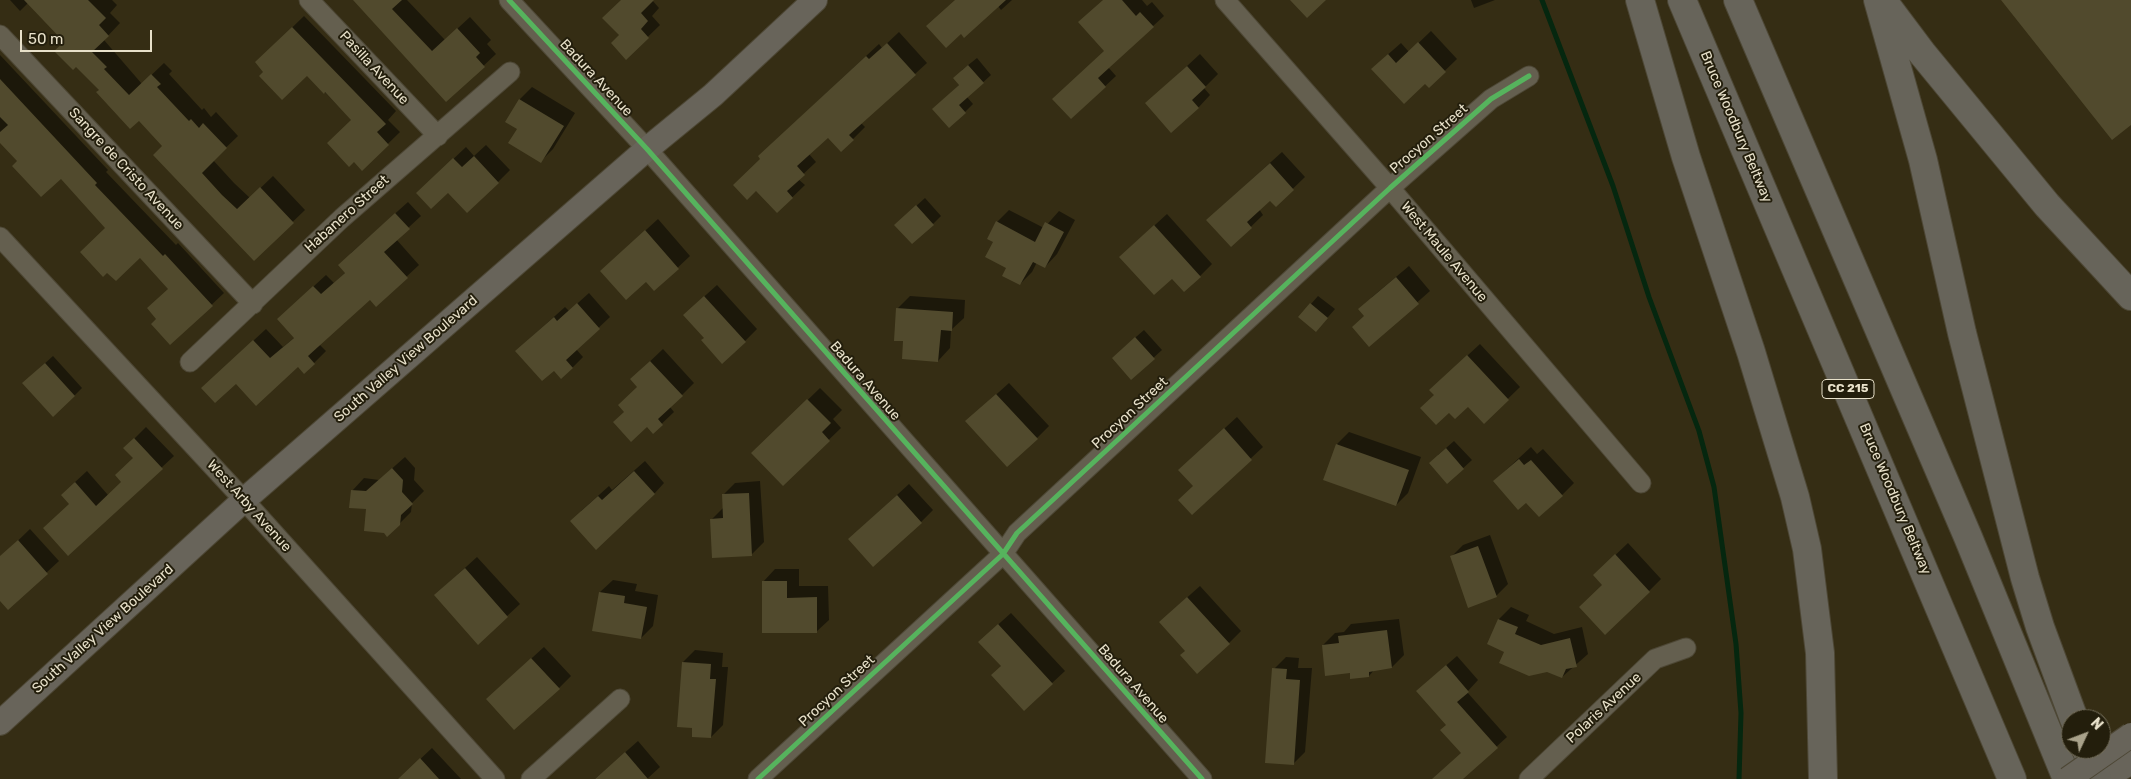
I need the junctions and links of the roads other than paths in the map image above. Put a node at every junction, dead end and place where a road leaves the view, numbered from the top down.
1 (309, 0) edge
2 (509, 0) edge
3 (815, 0) edge
4 (1225, 0) edge
5 (1640, 0) edge
6 (1682, 0) edge
7 (1738, 0) edge
8 (1880, 0) edge
9 (0, 35) edge
10 (1922, 53) junction
11 (510, 72) dead end
12 (1529, 76) dead end
13 (438, 136) junction
14 (647, 149) junction
15 (1390, 188) junction
16 (0, 237) edge
17 (2131, 269) edge
18 (2131, 296) edge
19 (253, 304) junction
20 (190, 362) dead end
21 (1641, 483) dead end
22 (244, 500) junction
23 (1003, 554) junction
24 (1686, 648) dead end
25 (620, 699) dead end
26 (2070, 709) edge
27 (0, 723) edge
28 (2131, 735) edge
29 (2090, 759) edge
30 (2131, 762) edge
31 (495, 779) edge
32 (531, 779) edge
33 (758, 779) edge
34 (1202, 779) edge
35 (1529, 779) edge
36 (1823, 779) edge
37 (2012, 779) edge
38 (2067, 779) edge
39 (2097, 779) edge
40 (2104, 779) edge

1 - 13 street, Pasilla Avenue
2 - 14 street, Badura Avenue
3 - 14 main road, South Valley View Boulevard
4 - 15 street, West Maule Avenue
5 - 36 highway
6 - 37 highway, Bruce Woodbury Beltway / CC 215
7 - 38 highway
8 - 10 highway
8 - 26 highway
9 - 19 street, Sangre de Cristo Avenue
10 - 17 highway
10 - 18 highway
11 - 13 street, Habanero Street
12 - 15 street, Procyon Street
13 - 19 street, Habanero Street
14 - 22 main road, South Valley View Boulevard
14 - 23 street, Badura Avenue
15 - 21 street, West Maule Avenue
15 - 23 street, Procyon Street
16 - 22 street, West Arby Avenue
19 - 20 street, Habanero Street
22 - 27 main road, South Valley View Boulevard
22 - 31 street, West Arby Avenue
23 - 33 street, Procyon Street
23 - 34 street, Badura Avenue
24 - 35 street, Polaris Avenue
25 - 32 street
28 - 38 main road, bridge
29 - 39 highway
30 - 40 main road

